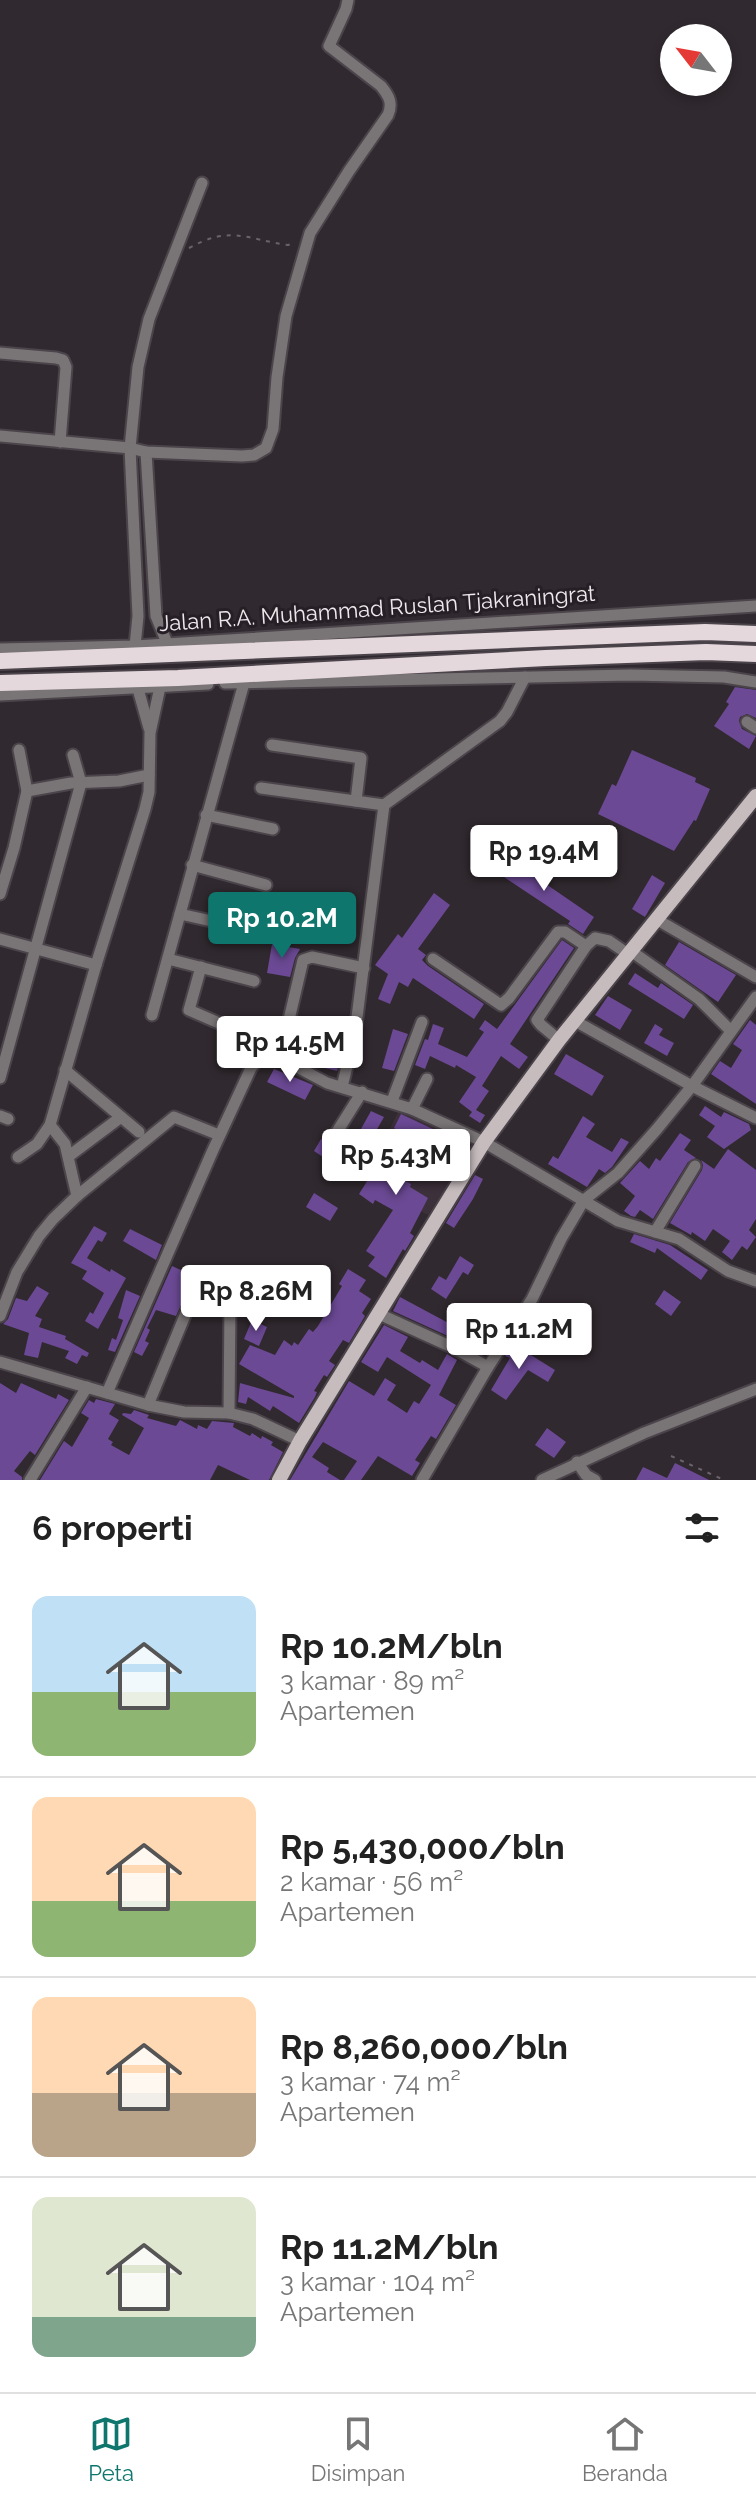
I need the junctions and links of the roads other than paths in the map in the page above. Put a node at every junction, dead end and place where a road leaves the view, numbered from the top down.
1 (348, 0) edge
2 (202, 183) dead end
3 (0, 353) edge
4 (0, 436) edge
5 (60, 442) junction
6 (130, 448) junction
7 (146, 452) junction
8 (756, 606) edge
9 (756, 634) edge
10 (240, 639) junction
11 (135, 646) junction
12 (0, 649) edge
13 (166, 649) junction
14 (199, 653) junction
15 (756, 654) edge
16 (0, 661) edge
17 (203, 675) junction
18 (525, 677) junction
19 (178, 678) junction
20 (756, 682) edge
21 (0, 683) edge
22 (241, 683) junction
23 (160, 687) junction
24 (138, 689) junction
25 (0, 695) edge
26 (150, 733) junction
27 (272, 745) dead end
28 (19, 750) dead end
29 (73, 755) dead end
30 (149, 775) junction
31 (81, 783) junction
32 (261, 788) dead end
33 (27, 791) junction
34 (756, 796) edge
35 (356, 801) junction
36 (384, 805) junction
37 (206, 815) junction
38 (273, 829) dead end
39 (6, 857) edge
40 (192, 865) junction
41 (266, 885) dead end
42 (0, 894) edge
43 (180, 914) junction
44 (656, 919) junction
45 (265, 933) dead end
46 (0, 939) edge
47 (586, 946) junction
48 (37, 949) junction
49 (629, 953) junction
50 (168, 959) junction
51 (433, 959) dead end
52 (96, 965) junction
53 (201, 967) junction
54 (364, 968) junction
55 (756, 977) edge
56 (254, 981) dead end
57 (756, 997) edge
58 (152, 1015) dead end
59 (575, 1021) junction
60 (422, 1022) dead end
61 (228, 1027) dead end
62 (730, 1030) junction
63 (559, 1040) junction
64 (3, 1053) edge
65 (280, 1058) junction
66 (65, 1070) junction
67 (0, 1078) edge
68 (427, 1079) dead end
69 (692, 1086) junction
70 (342, 1087) junction
71 (362, 1092) junction
72 (392, 1101) junction
73 (412, 1109) junction
74 (121, 1117) junction
75 (756, 1118) edge
76 (50, 1125) junction
77 (139, 1132) dead end
78 (219, 1135) junction
79 (335, 1135) dead end
80 (484, 1142) junction
81 (69, 1156) junction
82 (18, 1157) dead end
83 (695, 1166) dead end
84 (77, 1196) junction
85 (584, 1200) junction
86 (655, 1232) junction
87 (756, 1281) edge
88 (230, 1301) dead end
89 (186, 1313) dead end
90 (379, 1314) junction
91 (0, 1316) edge
92 (0, 1362) edge
93 (488, 1367) junction
94 (87, 1387) junction
95 (756, 1389) edge
96 (107, 1393) junction
97 (148, 1405) junction
98 (229, 1413) junction
99 (300, 1441) junction
100 (577, 1462) junction
101 (30, 1480) edge
102 (279, 1480) edge
103 (422, 1480) edge
104 (544, 1480) edge
105 (595, 1480) edge

1 - 7 street
2 - 6 street
3 - 5 street
4 - 5 street
5 - 6 street
6 - 7 street
6 - 11 street
7 - 13 street
8 - 10 street, Jalan R.A. Muhammad Ruslan Tjakraningrat
9 - 14 highway, Jalan R.A. Muhammad Ruslan Tjakraningrat
10 - 13 street, Jalan R.A. Muhammad Ruslan Tjakraningrat
10 - 14 highway
11 - 12 street, Jalan R.A. Muhammad Ruslan Tjakraningrat
11 - 13 highway
13 - 14 highway, Jalan R.A. Muhammad Ruslan Tjakraningrat
13 - 16 highway, Jalan R.A. Muhammad Ruslan Tjakraningrat
15 - 17 highway
17 - 19 highway
17 - 22 highway
18 - 20 street
18 - 22 street
18 - 36 street
19 - 21 highway
19 - 23 highway
22 - 23 street
22 - 37 street
23 - 24 street
23 - 26 street
24 - 25 street
24 - 26 street
26 - 30 street
27 - 35 street
28 - 33 street
29 - 31 street
30 - 31 street
30 - 52 street
31 - 33 street
31 - 48 street
32 - 35 street
33 - 39 street
34 - 44 main road
35 - 36 street
36 - 54 street
37 - 38 street
37 - 40 street
39 - 42 street
40 - 41 street
40 - 43 street
43 - 45 street
43 - 50 street
44 - 49 main road
44 - 55 street
46 - 48 street
47 - 49 street
47 - 51 street
47 - 63 street
48 - 52 street
48 - 64 street
49 - 59 main road
49 - 62 street
50 - 53 street
50 - 58 street
52 - 66 street
53 - 56 street
53 - 61 street
54 - 65 street
54 - 70 street
57 - 62 street
59 - 63 main road
59 - 69 street
60 - 72 street
62 - 69 street
63 - 80 main road
64 - 67 street
65 - 70 street
65 - 78 street
66 - 74 street
66 - 76 street
68 - 73 street
69 - 75 street
69 - 85 street
70 - 71 street
71 - 72 street
71 - 79 street
72 - 73 street
73 - 80 street
74 - 77 street
74 - 81 street
76 - 81 street
76 - 82 street
78 - 84 street
78 - 96 street
80 - 85 street
80 - 90 main road
81 - 84 street
83 - 86 street
84 - 91 street
85 - 86 street
85 - 93 street
86 - 87 street
88 - 98 street
89 - 97 street
90 - 93 street
90 - 99 main road
92 - 94 street
93 - 103 street
94 - 96 street
94 - 101 street
95 - 100 street
96 - 97 street
97 - 98 street
98 - 99 street
99 - 102 main road
100 - 104 street
100 - 105 street

